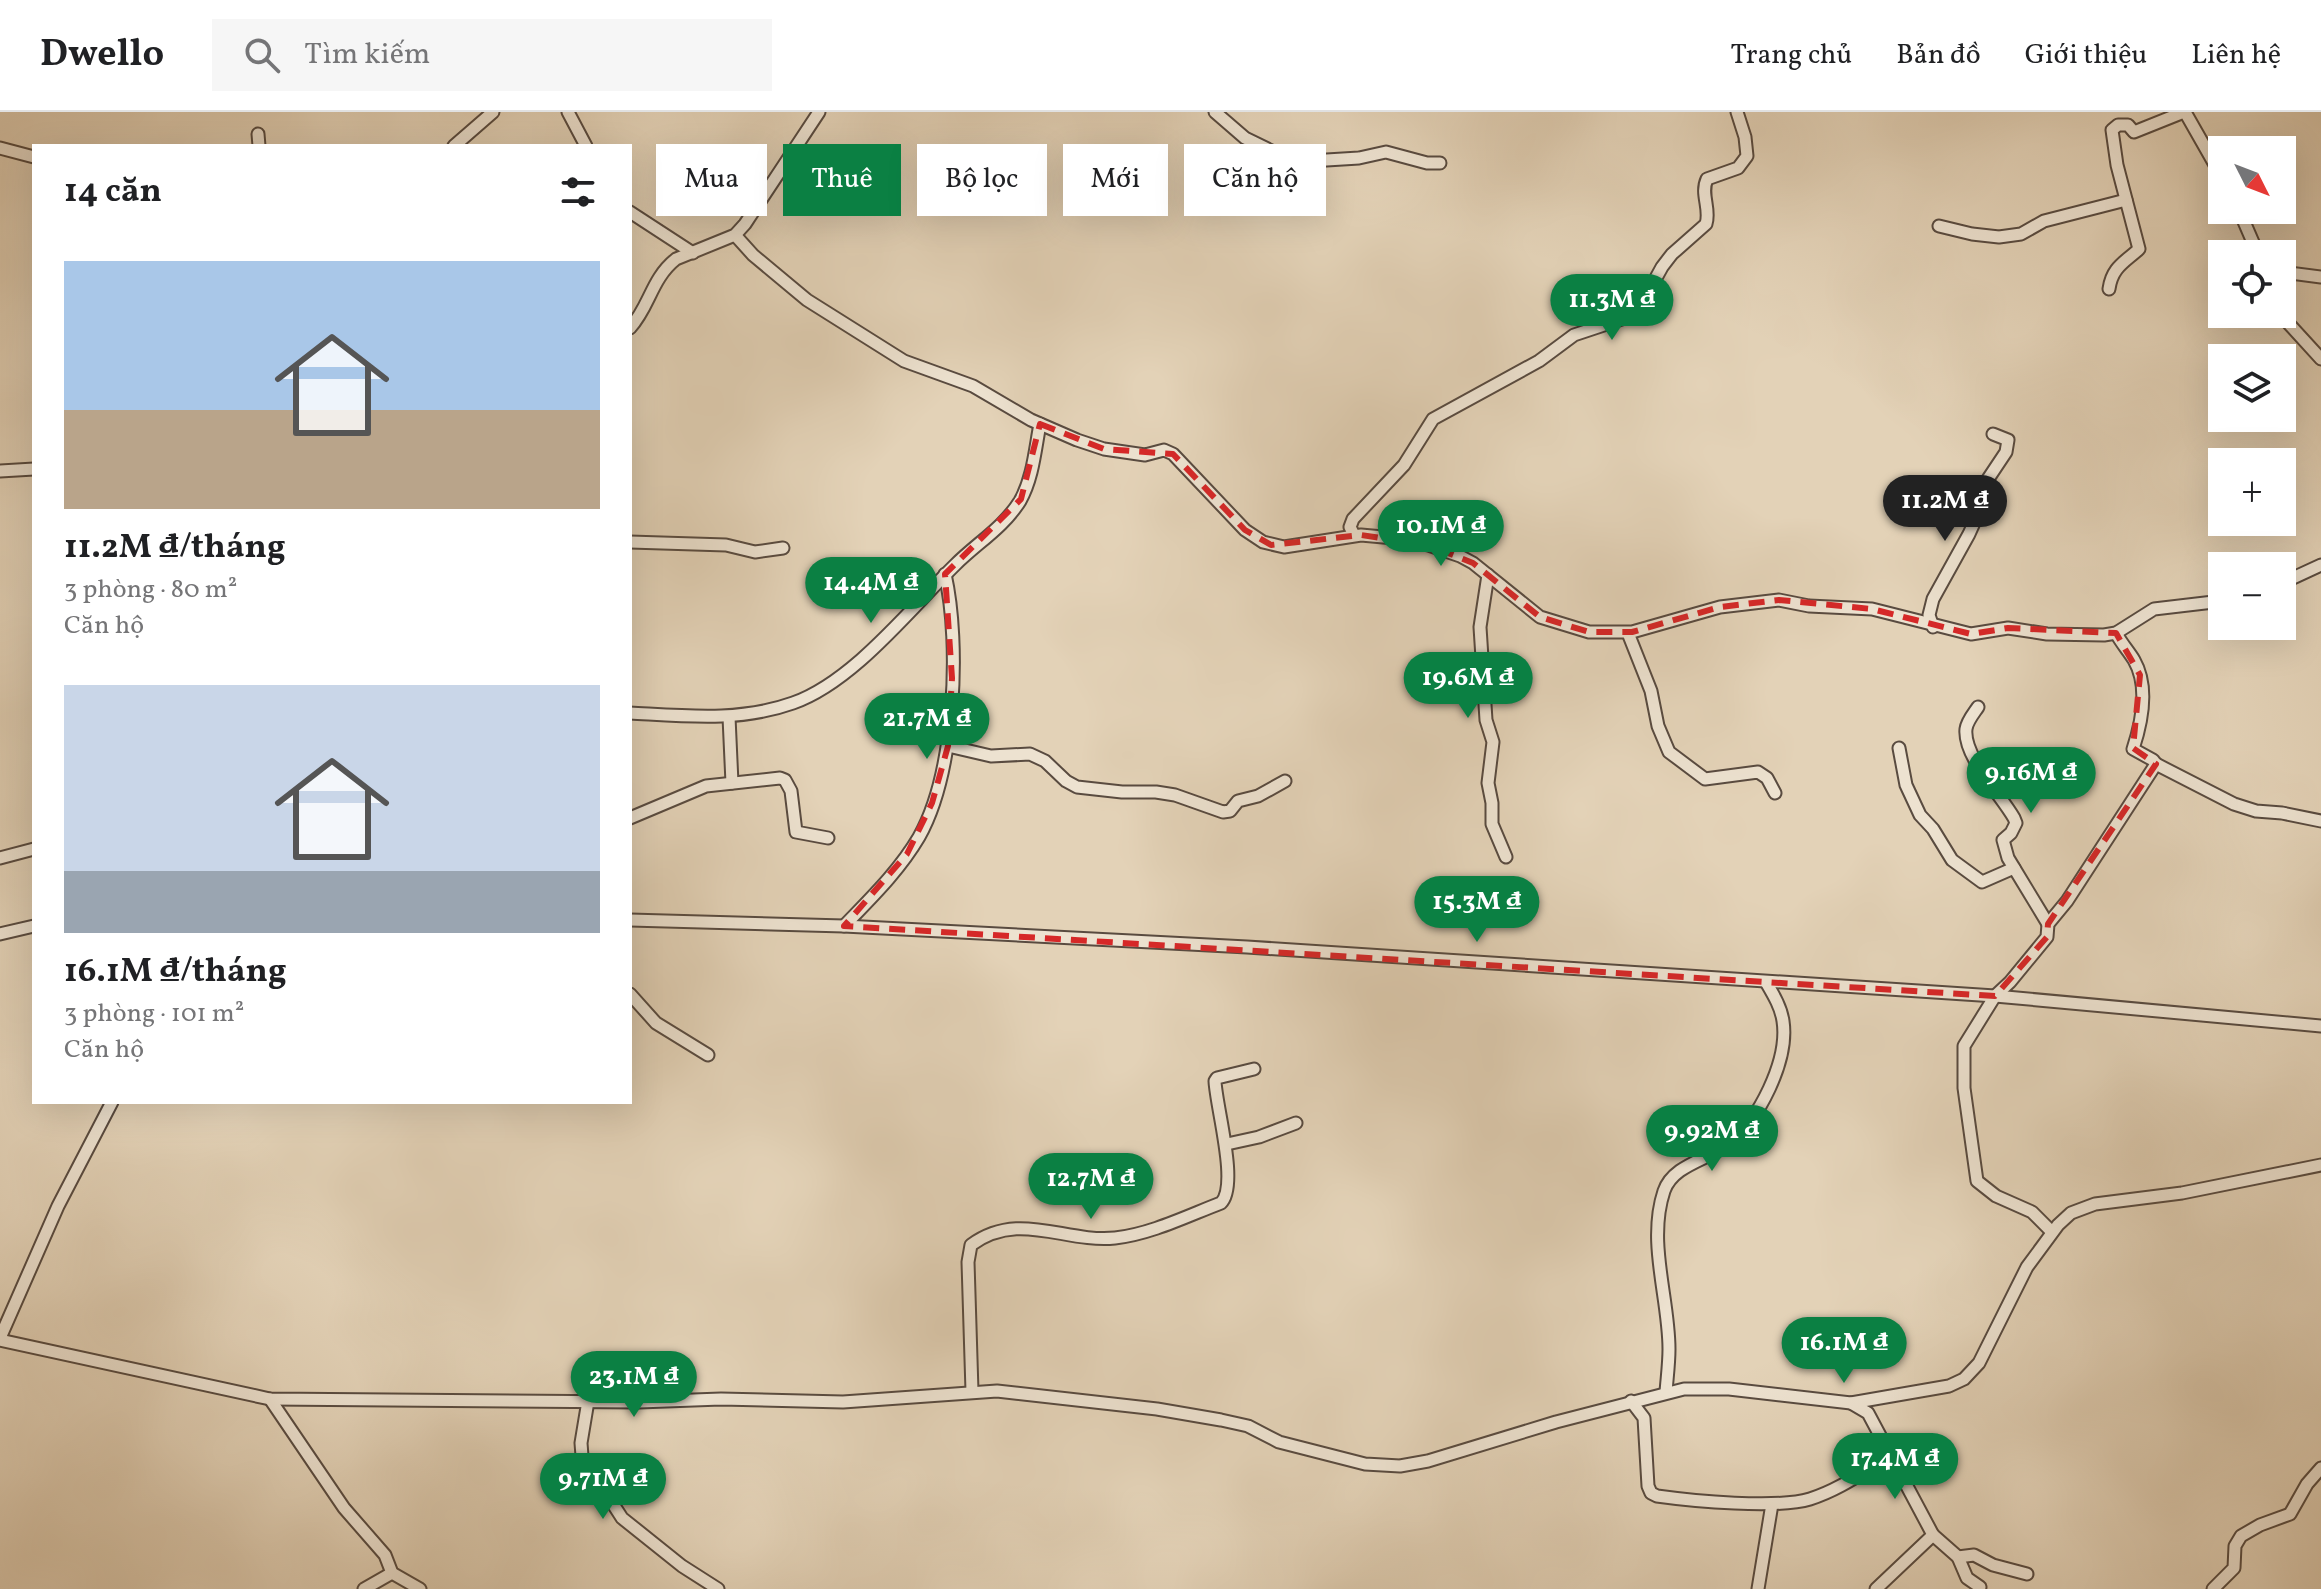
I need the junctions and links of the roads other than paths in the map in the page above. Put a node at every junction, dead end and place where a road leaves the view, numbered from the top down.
1 (493, 112) edge
2 (568, 112) edge
3 (819, 112) edge
4 (1215, 112) edge
5 (1737, 112) edge
6 (2185, 112) edge
7 (456, 144) edge
8 (585, 144) edge
9 (0, 148) edge
10 (2208, 152) edge
11 (32, 156) edge
12 (1440, 163) dead end
13 (2126, 200) junction
14 (632, 213) edge
15 (1939, 226) dead end
16 (735, 235) junction
17 (693, 253) junction
18 (2296, 274) edge
19 (2321, 277) edge
20 (2109, 289) dead end
21 (632, 325) edge
22 (2293, 328) edge
23 (2321, 359) edge
24 (1040, 424) junction
25 (1993, 434) dead end
26 (32, 469) edge
27 (0, 471) edge
28 (1354, 535) junction
29 (632, 542) edge
30 (783, 548) dead end
31 (2321, 565) edge
32 (945, 574) junction
33 (1488, 575) junction
34 (2296, 577) edge
35 (2208, 603) edge
36 (1933, 627) junction
37 (1628, 633) junction
38 (2116, 633) junction
39 (1978, 707) dead end
40 (632, 713) edge
41 (729, 717) junction
42 (948, 746) junction
43 (1899, 748) dead end
44 (2156, 764) junction
45 (1285, 781) dead end
46 (732, 783) junction
47 (1775, 793) dead end
48 (632, 817) edge
49 (2321, 821) edge
50 (828, 838) dead end
51 (32, 850) edge
52 (1506, 857) dead end
53 (0, 858) edge
54 (2014, 868) junction
55 (632, 920) edge
56 (2048, 924) junction
57 (32, 926) edge
58 (844, 926) junction
59 (0, 934) edge
60 (1766, 982) junction
61 (632, 996) edge
62 (1995, 996) junction
63 (2321, 1026) edge
64 (708, 1055) dead end
65 (1254, 1069) dead end
66 (111, 1104) edge
67 (1296, 1123) dead end
68 (1227, 1144) junction
69 (2321, 1165) edge
70 (2052, 1232) junction
71 (0, 1339) edge
72 (972, 1391) junction
73 (1666, 1392) junction
74 (270, 1399) junction
75 (588, 1401) junction
76 (1631, 1401) junction
77 (1851, 1403) junction
78 (1891, 1456) junction
79 (2321, 1468) edge
80 (1772, 1504) junction
81 (1933, 1535) junction
82 (1958, 1557) junction
83 (392, 1573) junction
84 (2027, 1574) dead end
85 (1980, 1587) edge
86 (1881, 1588) edge
87 (364, 1589) edge
88 (420, 1589) edge
89 (718, 1589) edge
90 (1758, 1589) edge
91 (2213, 1589) edge

1 - 7 street
2 - 8 street
3 - 16 street
4 - 12 street
5 - 28 street
6 - 10 street
6 - 13 street
9 - 11 street
13 - 15 street
13 - 20 street
14 - 17 street
16 - 17 street
16 - 24 street
17 - 21 street
18 - 19 street
22 - 23 street
24 - 28 street
24 - 32 street
25 - 36 street
26 - 27 street
28 - 33 street
29 - 30 street
31 - 34 street
32 - 41 street
32 - 42 street
33 - 37 street
33 - 52 street
35 - 38 street
36 - 37 street
36 - 38 street
37 - 47 street
38 - 44 street
39 - 54 street
40 - 41 street
41 - 46 street
42 - 45 street
42 - 58 street
43 - 54 street
44 - 49 street
44 - 56 street
46 - 48 street
46 - 50 street
51 - 53 street
54 - 56 street
55 - 58 street
56 - 62 street
57 - 59 street
58 - 60 street
60 - 62 street
60 - 73 street
61 - 64 street
62 - 63 street
62 - 70 street
65 - 68 street
66 - 71 street
67 - 68 street
68 - 72 street
69 - 70 street
70 - 77 street
71 - 74 street
72 - 75 street
72 - 76 street
73 - 76 street
73 - 77 street
74 - 75 street
74 - 83 street
75 - 89 street
76 - 80 street
77 - 78 street
78 - 80 street
78 - 81 street
79 - 91 street
80 - 90 street
81 - 82 street
81 - 86 street
82 - 84 street
82 - 85 street
83 - 87 street
83 - 88 street

